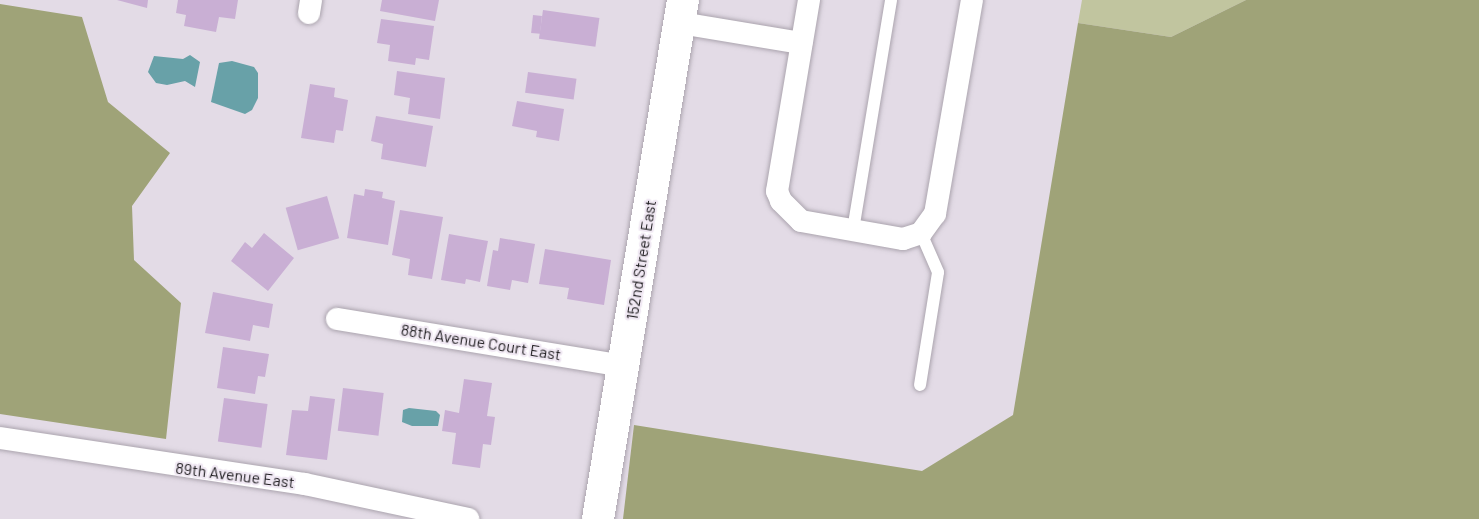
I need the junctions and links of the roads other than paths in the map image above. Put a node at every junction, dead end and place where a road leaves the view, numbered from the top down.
1 (809, 0) edge
2 (891, 0) edge
3 (972, 0) edge
4 (682, 11) edge
5 (801, 43) junction
6 (853, 230) junction
7 (921, 233) junction
8 (337, 319) dead end
9 (624, 366) junction
10 (920, 385) dead end
11 (0, 438) edge
12 (468, 519) edge
13 (598, 519) edge

1 - 5 street
2 - 6 lane
3 - 7 street
4 - 5 street
4 - 9 street, 152nd Street East
5 - 6 street
6 - 7 street
7 - 10 lane
8 - 9 street, 88th Avenue Court East
9 - 13 street, 152nd Street East
11 - 12 street, 89th Avenue East

